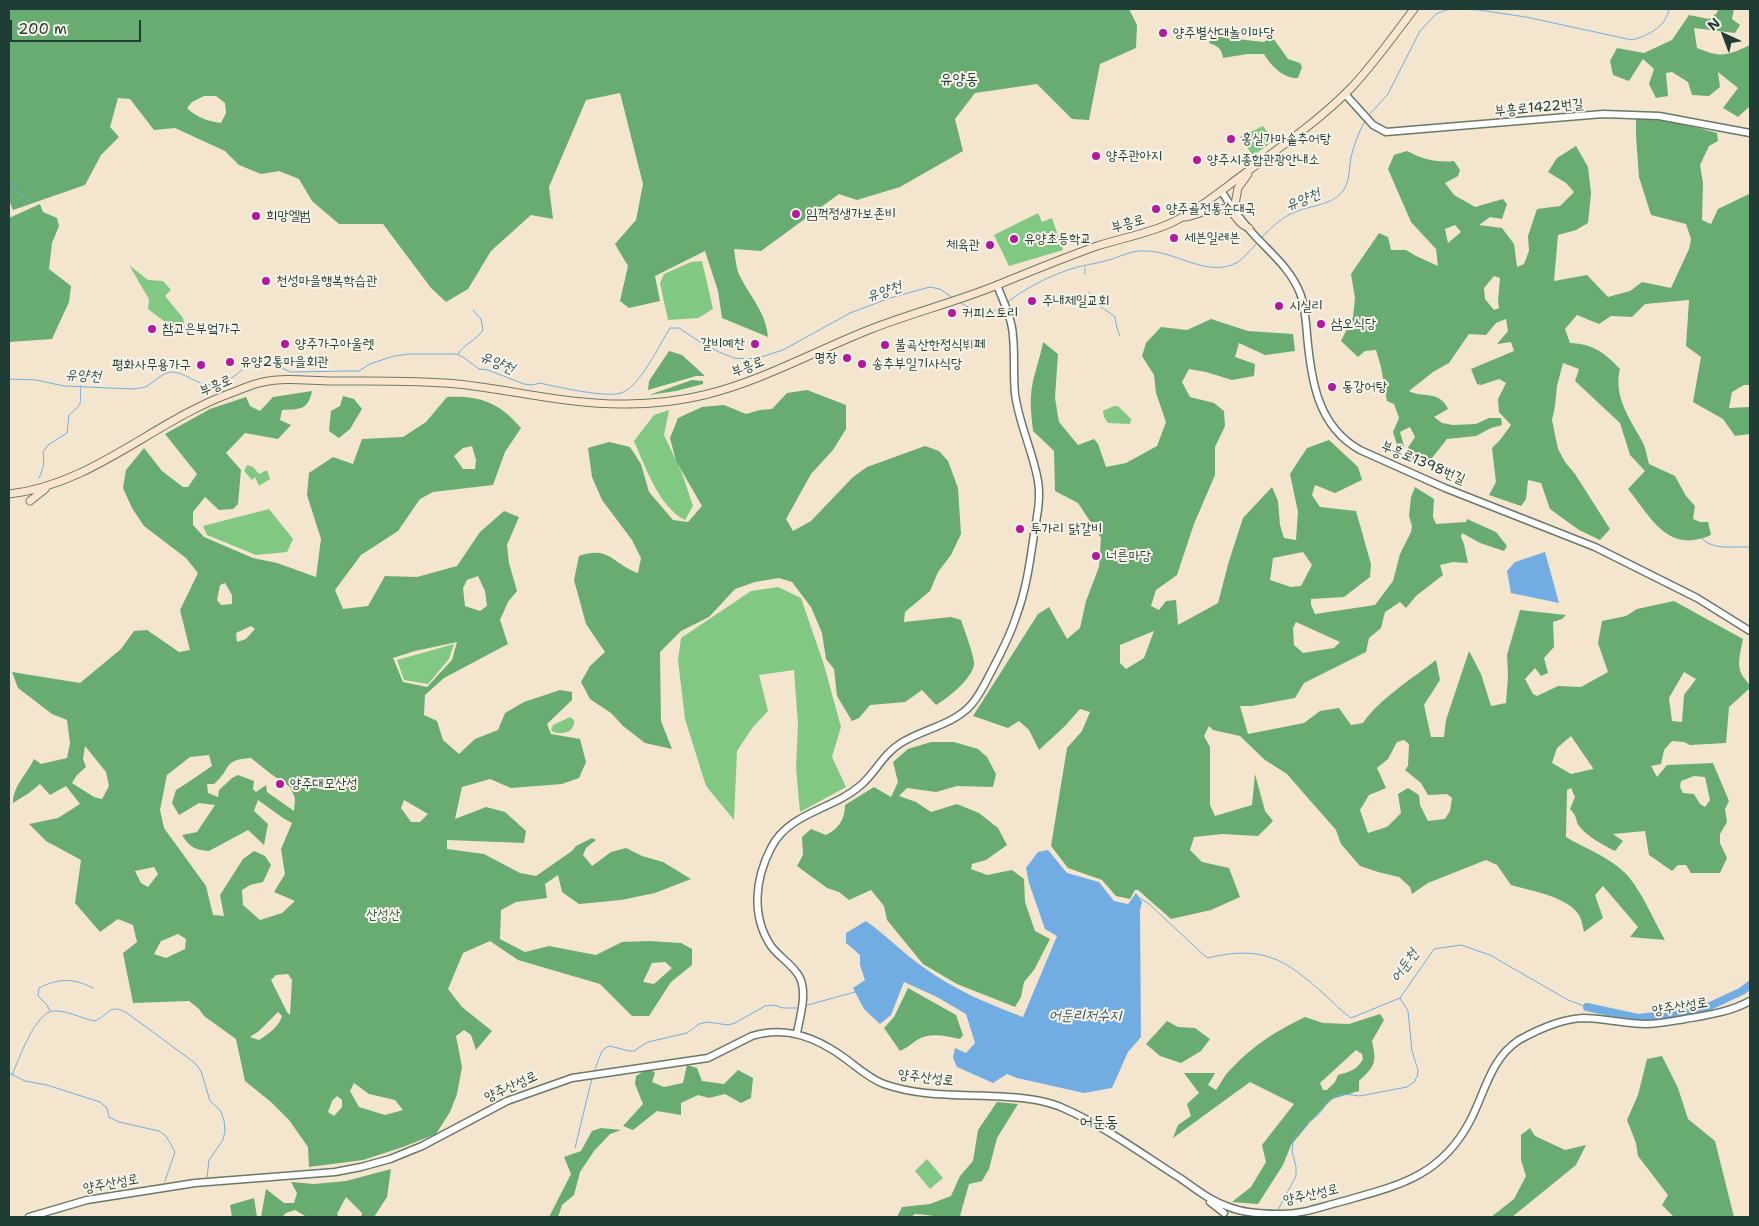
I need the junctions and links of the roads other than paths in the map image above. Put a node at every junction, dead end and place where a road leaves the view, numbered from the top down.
1 (1414, 9) edge
2 (1345, 94) junction
3 (1750, 132) edge
4 (1256, 165) junction
5 (1222, 192) junction
6 (1234, 210) junction
7 (1181, 218) junction
8 (1249, 228) junction
9 (997, 285) junction
10 (48, 486) junction
11 (9, 494) edge
12 (30, 501) dead end
13 (1750, 631) edge
14 (1750, 1001) edge
15 (799, 1022) junction
16 (770, 1032) junction
17 (797, 1033) junction
18 (822, 1043) junction
19 (1243, 1211) junction
20 (1225, 1212) edge
21 (29, 1217) edge
22 (1235, 1217) edge

1 - 2 main road, 부흥로
2 - 3 street, 부흥로1422번길
2 - 4 main road, 부흥로
4 - 5 main road, 부흥로
4 - 6 main road
5 - 6 street, 부흥로1398번길
5 - 7 main road, 부흥로
6 - 8 street, 부흥로1398번길
7 - 8 main road
7 - 9 main road, 부흥로
8 - 13 street, 부흥로1398번길
9 - 10 main road, 부흥로
9 - 15 street
10 - 11 main road, 부흥로
10 - 12 main road
14 - 19 street, 양주산성로
15 - 16 street
15 - 17 street
15 - 18 street
16 - 17 street, 양주산성로
16 - 21 street, 양주산성로
17 - 18 street, 양주산성로
18 - 20 street, 양주산성로
19 - 20 street, 양주산성로
19 - 22 street

